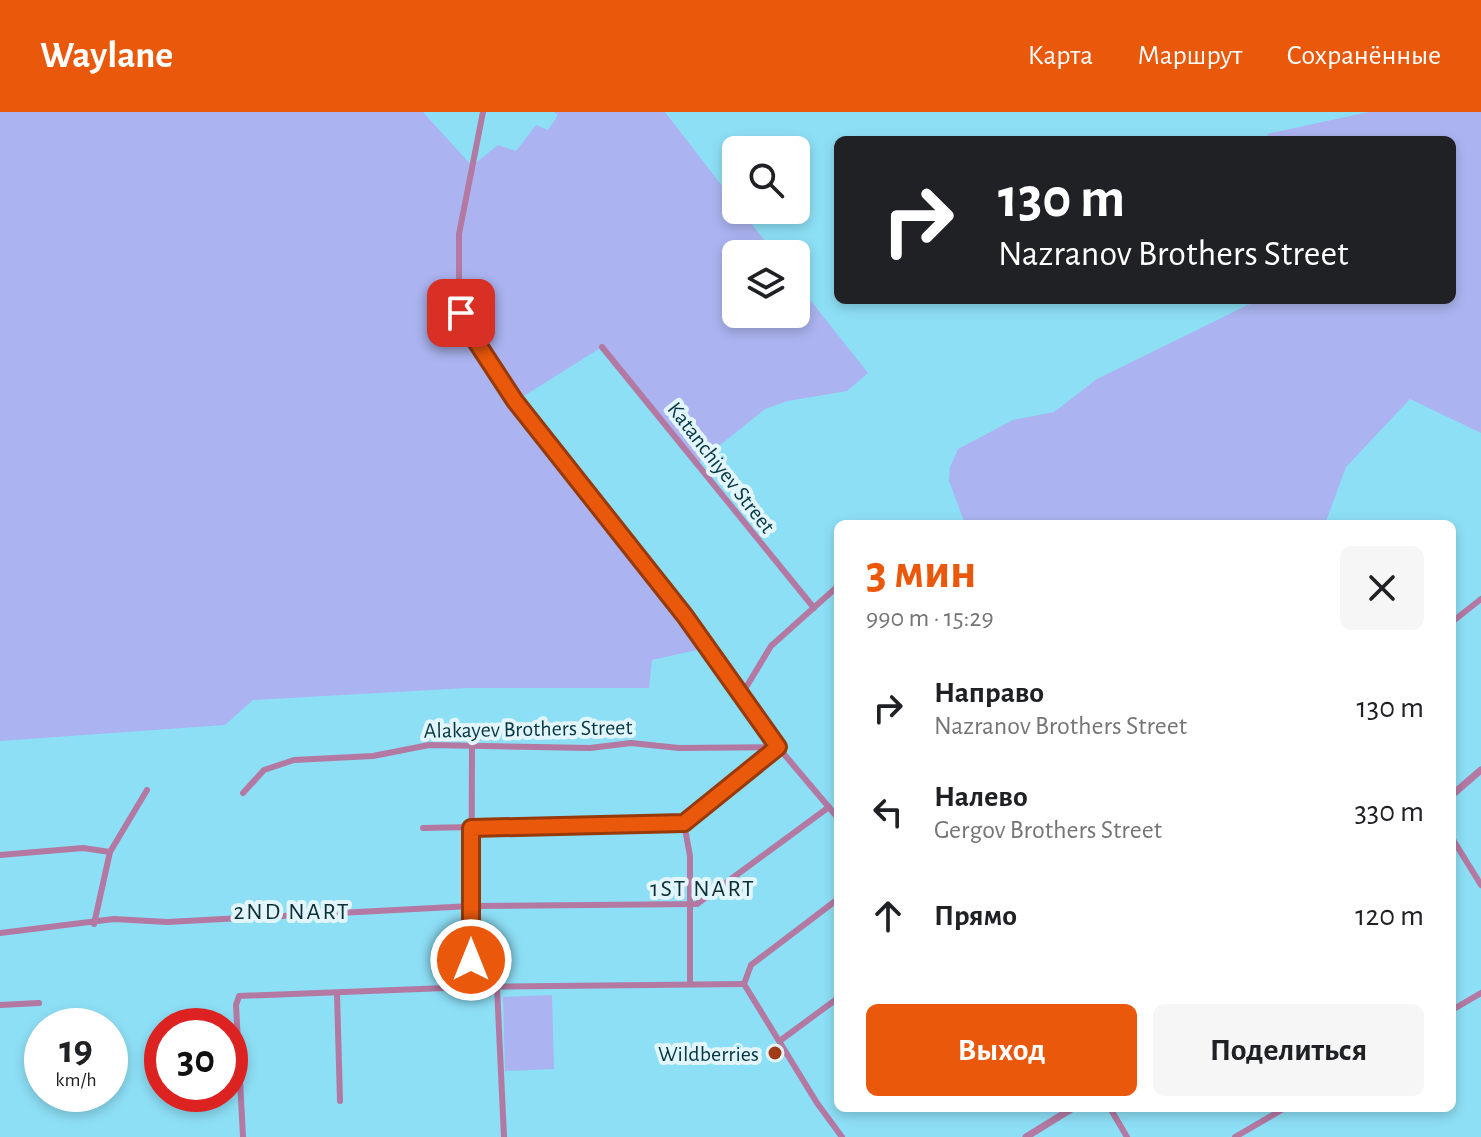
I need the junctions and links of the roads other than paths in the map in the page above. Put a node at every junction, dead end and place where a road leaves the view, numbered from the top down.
1 (483, 112) edge
2 (602, 347) dead end
3 (834, 590) edge
4 (1481, 599) edge
5 (814, 608) junction
6 (1456, 619) edge
7 (742, 694) junction
8 (778, 747) junction
9 (472, 748) junction
10 (1481, 770) edge
11 (147, 790) dead end
12 (1456, 790) edge
13 (243, 793) dead end
14 (829, 807) junction
15 (834, 813) edge
16 (684, 823) junction
17 (423, 828) dead end
18 (471, 828) junction
19 (1456, 844) edge
20 (110, 852) junction
21 (0, 855) edge
22 (1481, 885) edge
23 (834, 902) edge
24 (691, 904) junction
25 (471, 906) junction
26 (94, 924) junction
27 (0, 933) edge
28 (690, 984) junction
29 (744, 984) junction
30 (471, 987) junction
31 (497, 987) junction
32 (1481, 993) edge
33 (337, 994) junction
34 (834, 1001) edge
35 (39, 1003) dead end
36 (0, 1005) edge
37 (1456, 1008) edge
38 (781, 1040) junction
39 (340, 1101) dead end
40 (1067, 1112) edge
41 (1112, 1112) edge
42 (1278, 1112) edge
43 (243, 1137) edge
44 (504, 1137) edge
45 (842, 1137) edge
46 (1026, 1137) edge
47 (1127, 1137) edge
48 (1235, 1137) edge

1 - 7 street
2 - 5 street, Katanchiyev Street
3 - 5 street
4 - 6 street
5 - 7 street
7 - 8 street
8 - 9 street, Alakayev Brothers Street
8 - 14 street
8 - 16 street
9 - 13 street, Alakayev Brothers Street
9 - 18 street
10 - 12 street
11 - 20 street
14 - 15 street
14 - 24 street
16 - 18 street
16 - 24 street
17 - 18 street
18 - 25 street
19 - 22 street
20 - 21 street
20 - 26 street
23 - 29 street
24 - 25 street
24 - 28 street
25 - 26 street
25 - 30 street
26 - 27 street
28 - 29 street
28 - 31 street
29 - 38 street
30 - 31 street
30 - 33 street
31 - 44 street
32 - 37 street
33 - 39 street
33 - 43 street
34 - 38 street
35 - 36 street
38 - 45 street
40 - 46 street
41 - 47 street
42 - 48 street

